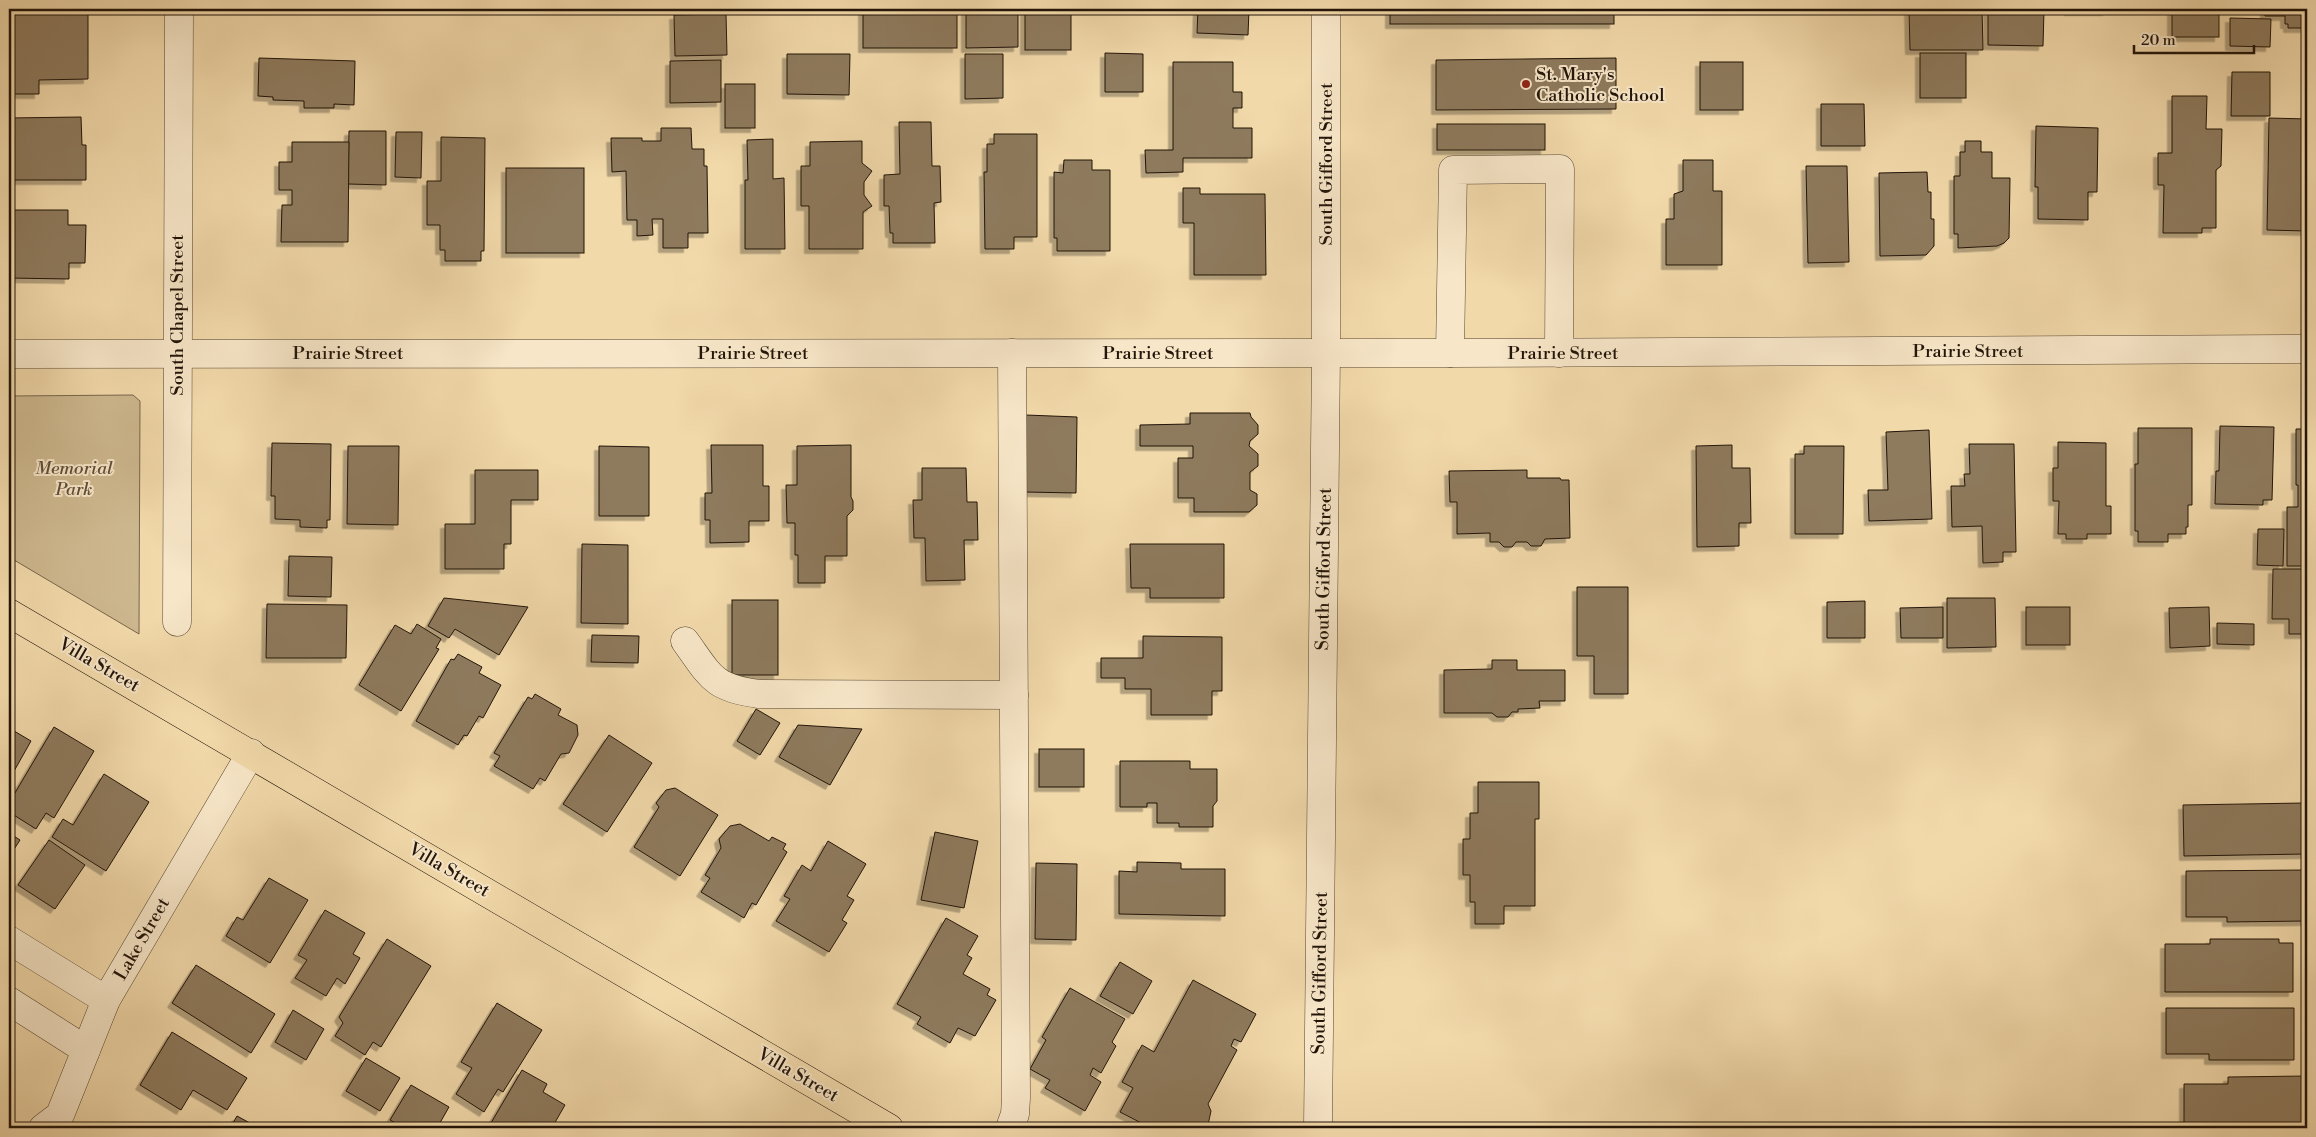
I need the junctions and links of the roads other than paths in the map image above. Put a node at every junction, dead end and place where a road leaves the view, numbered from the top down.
1 (178, 9) edge
2 (1326, 9) edge
3 (2307, 349) edge
4 (176, 353) junction
5 (1012, 353) junction
6 (1326, 353) junction
7 (1450, 353) junction
8 (1560, 353) junction
9 (9, 354) edge
10 (9, 612) edge
11 (177, 622) dead end
12 (685, 641) dead end
13 (1014, 696) junction
14 (251, 753) junction
15 (9, 940) edge
16 (106, 1000) junction
17 (9, 1001) edge
18 (86, 1050) junction
19 (58, 1124) edge
20 (888, 1128) edge
21 (1010, 1128) edge
22 (1318, 1128) edge

1 - 4 street, South Chapel Street
2 - 6 street, South Gifford Street
3 - 8 street, Prairie Street
4 - 5 street, Prairie Street
4 - 9 street, Prairie Street
4 - 11 street, South Chapel Street
5 - 6 street, Prairie Street
5 - 13 street
6 - 7 street, Prairie Street
6 - 22 street, South Gifford Street
7 - 8 street, Prairie Street
7 - 8 street
10 - 14 main road, Villa Street
12 - 13 street
13 - 21 street
14 - 16 street, Lake Street
14 - 20 main road, Villa Street
15 - 16 street
16 - 18 street, Lake Street
17 - 18 street
18 - 19 street, Lake Street

